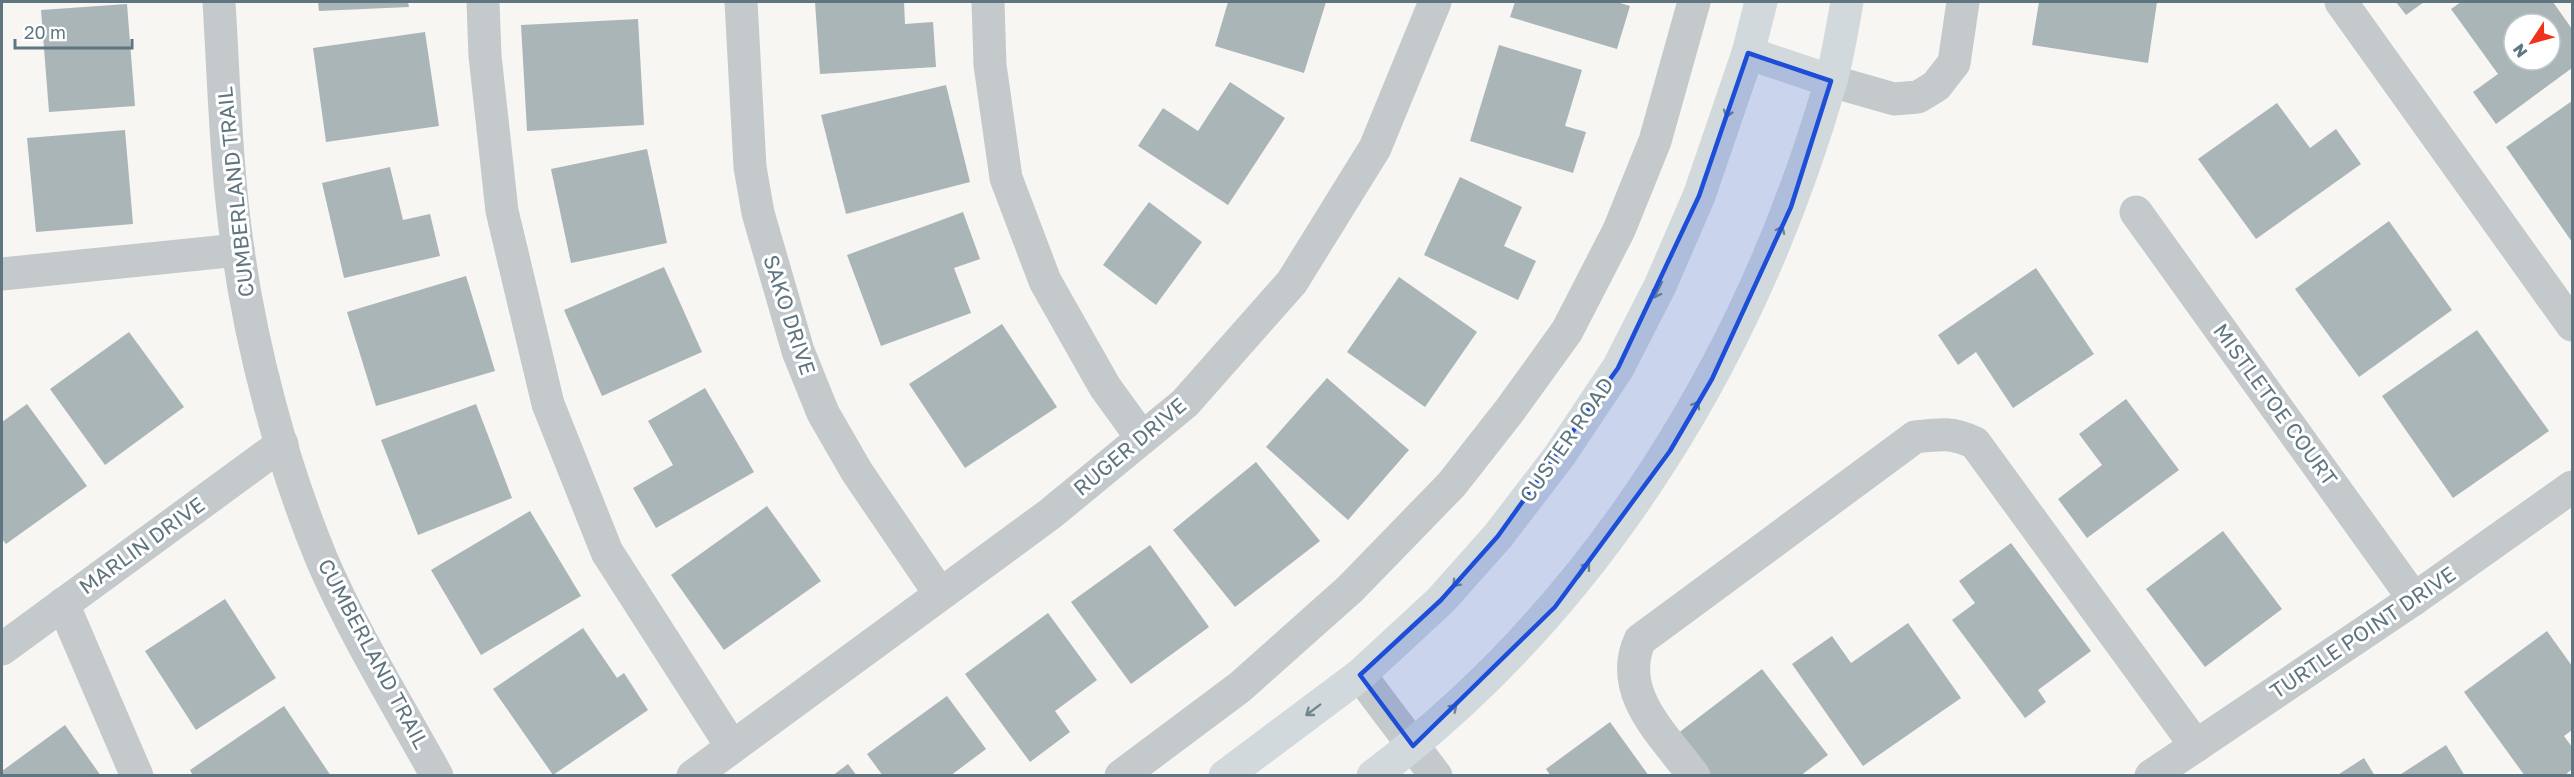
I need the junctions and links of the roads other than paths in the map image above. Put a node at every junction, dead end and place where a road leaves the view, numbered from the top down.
1 (219, 2) edge
2 (483, 2) edge
3 (741, 2) edge
4 (988, 2) edge
5 (1435, 2) edge
6 (1694, 2) edge
7 (1761, 2) edge
8 (1847, 2) edge
9 (1963, 2) edge
10 (2340, 2) edge
11 (1748, 53) junction
12 (1831, 81) junction
13 (2136, 212) dead end
14 (238, 250) junction
15 (2, 274) edge
16 (2572, 325) edge
17 (1142, 438) junction
18 (282, 444) junction
19 (2572, 487) edge
20 (940, 594) junction
21 (2414, 598) junction
22 (63, 604) junction
23 (2, 649) edge
24 (1360, 675) junction
25 (1413, 746) junction
26 (2196, 746) junction
27 (732, 747) junction
28 (137, 776) edge
29 (437, 776) edge
30 (693, 776) edge
31 (1121, 776) edge
32 (1225, 776) edge
33 (1373, 776) edge
34 (1436, 776) edge
35 (1694, 776) edge
36 (2151, 776) edge

1 - 14 street, CUMBERLAND TRAIL
2 - 27 street
3 - 20 street, SAKO DRIVE
4 - 17 street
5 - 17 street, RUGER DRIVE
6 - 31 street
7 - 11 main road, CUSTER ROAD
8 - 12 main road
9 - 12 street
10 - 16 street
11 - 12 main road
11 -> 24 main road, CUSTER ROAD
25 -> 12 main road
13 - 21 street, MISTLETOE COURT
14 - 15 street
14 - 18 street, CUMBERLAND TRAIL
17 - 20 street, RUGER DRIVE
18 - 22 street, MARLIN DRIVE
18 - 29 street, CUMBERLAND TRAIL
19 - 21 street, TURTLE POINT DRIVE
20 - 27 street, RUGER DRIVE
21 - 26 street, TURTLE POINT DRIVE
22 - 23 street, MARLIN DRIVE
22 - 28 street
24 - 25 street
24 -> 32 main road, CUSTER ROAD
25 - 33 main road
25 - 34 street
26 - 35 street
26 - 36 street, TURTLE POINT DRIVE
27 - 30 street, RUGER DRIVE

